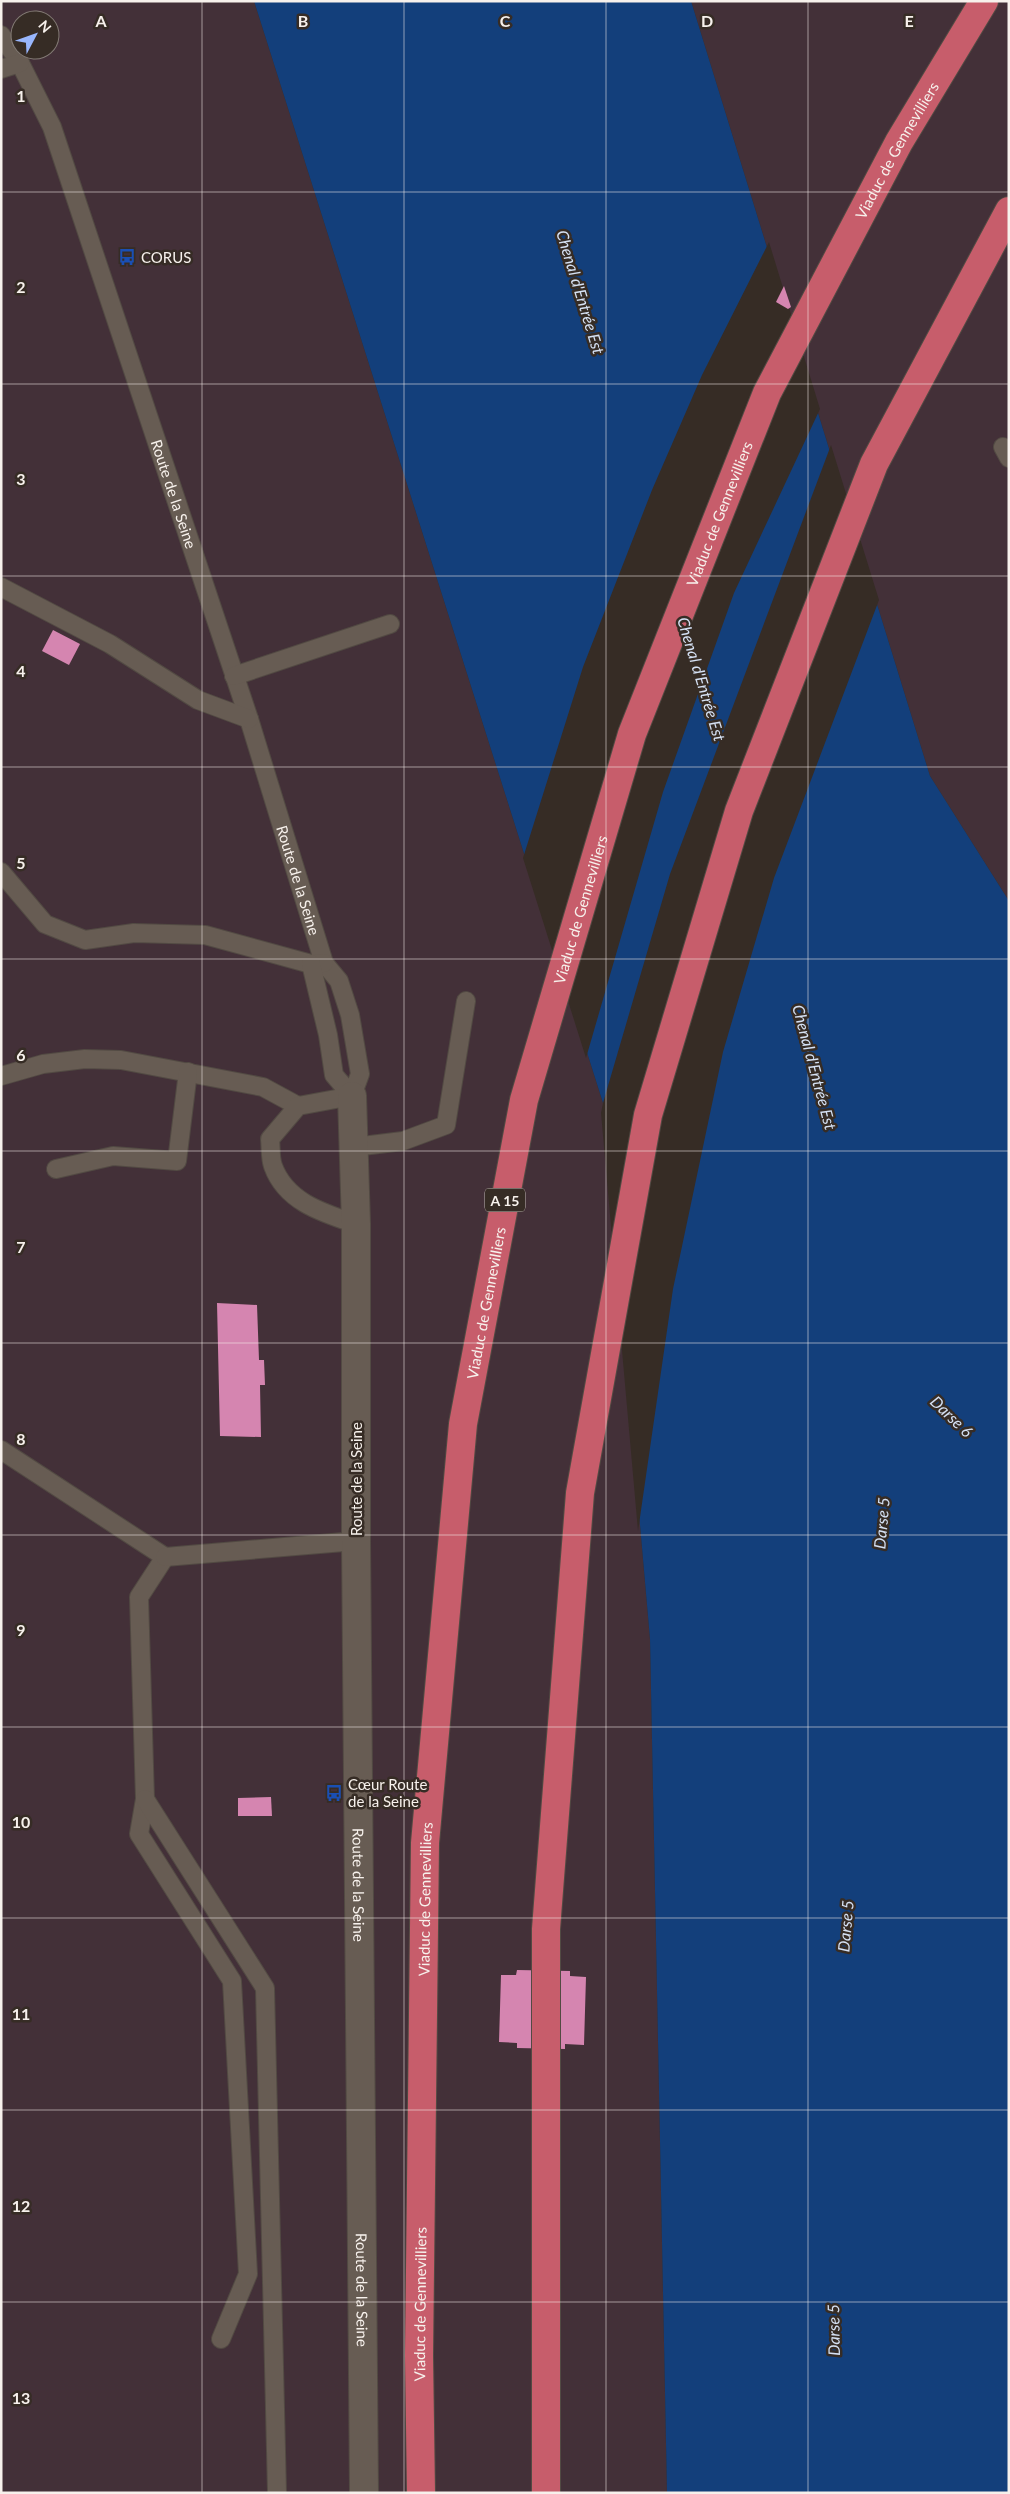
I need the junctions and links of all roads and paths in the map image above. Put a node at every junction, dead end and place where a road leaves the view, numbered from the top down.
1 (984, 1) edge
2 (1, 35) edge
3 (20, 63) junction
4 (1, 69) edge
5 (1009, 211) edge
6 (1, 587) edge
7 (390, 624) dead end
8 (234, 676) junction
9 (249, 719) junction
10 (1, 872) edge
11 (317, 964) junction
12 (466, 1001) dead end
13 (188, 1072) junction
14 (1, 1076) edge
15 (352, 1096) junction
16 (298, 1106) junction
17 (354, 1147) junction
18 (56, 1169) dead end
19 (356, 1224) junction
20 (1, 1450) edge
21 (356, 1541) junction
22 (165, 1557) junction
23 (145, 1799) junction
24 (221, 2339) dead end
25 (277, 2493) edge
26 (364, 2493) edge
27 (421, 2493) edge
28 (546, 2493) edge

1 - 27 highway, Viaduc de Gennevilliers / A 15
2 - 3 lane, Route de la Seine
3 - 4 lane
3 - 8 lane, Route de la Seine
5 - 28 highway
6 - 9 lane
7 - 8 lane
8 - 9 lane, Route de la Seine
9 - 11 lane, Route de la Seine
10 - 11 lane
11 - 15 lane, Route de la Seine
11 - 15 lane, Route de la Seine
12 - 17 lane
13 - 14 lane
13 - 16 lane
13 - 18 lane
15 - 16 lane
15 - 17 street, Route de la Seine
16 - 19 lane
17 - 19 street, Route de la Seine
19 - 21 street, Route de la Seine
20 - 22 lane
21 - 22 lane
21 - 26 street, Route de la Seine
22 - 23 lane
23 - 24 lane
23 - 25 lane

